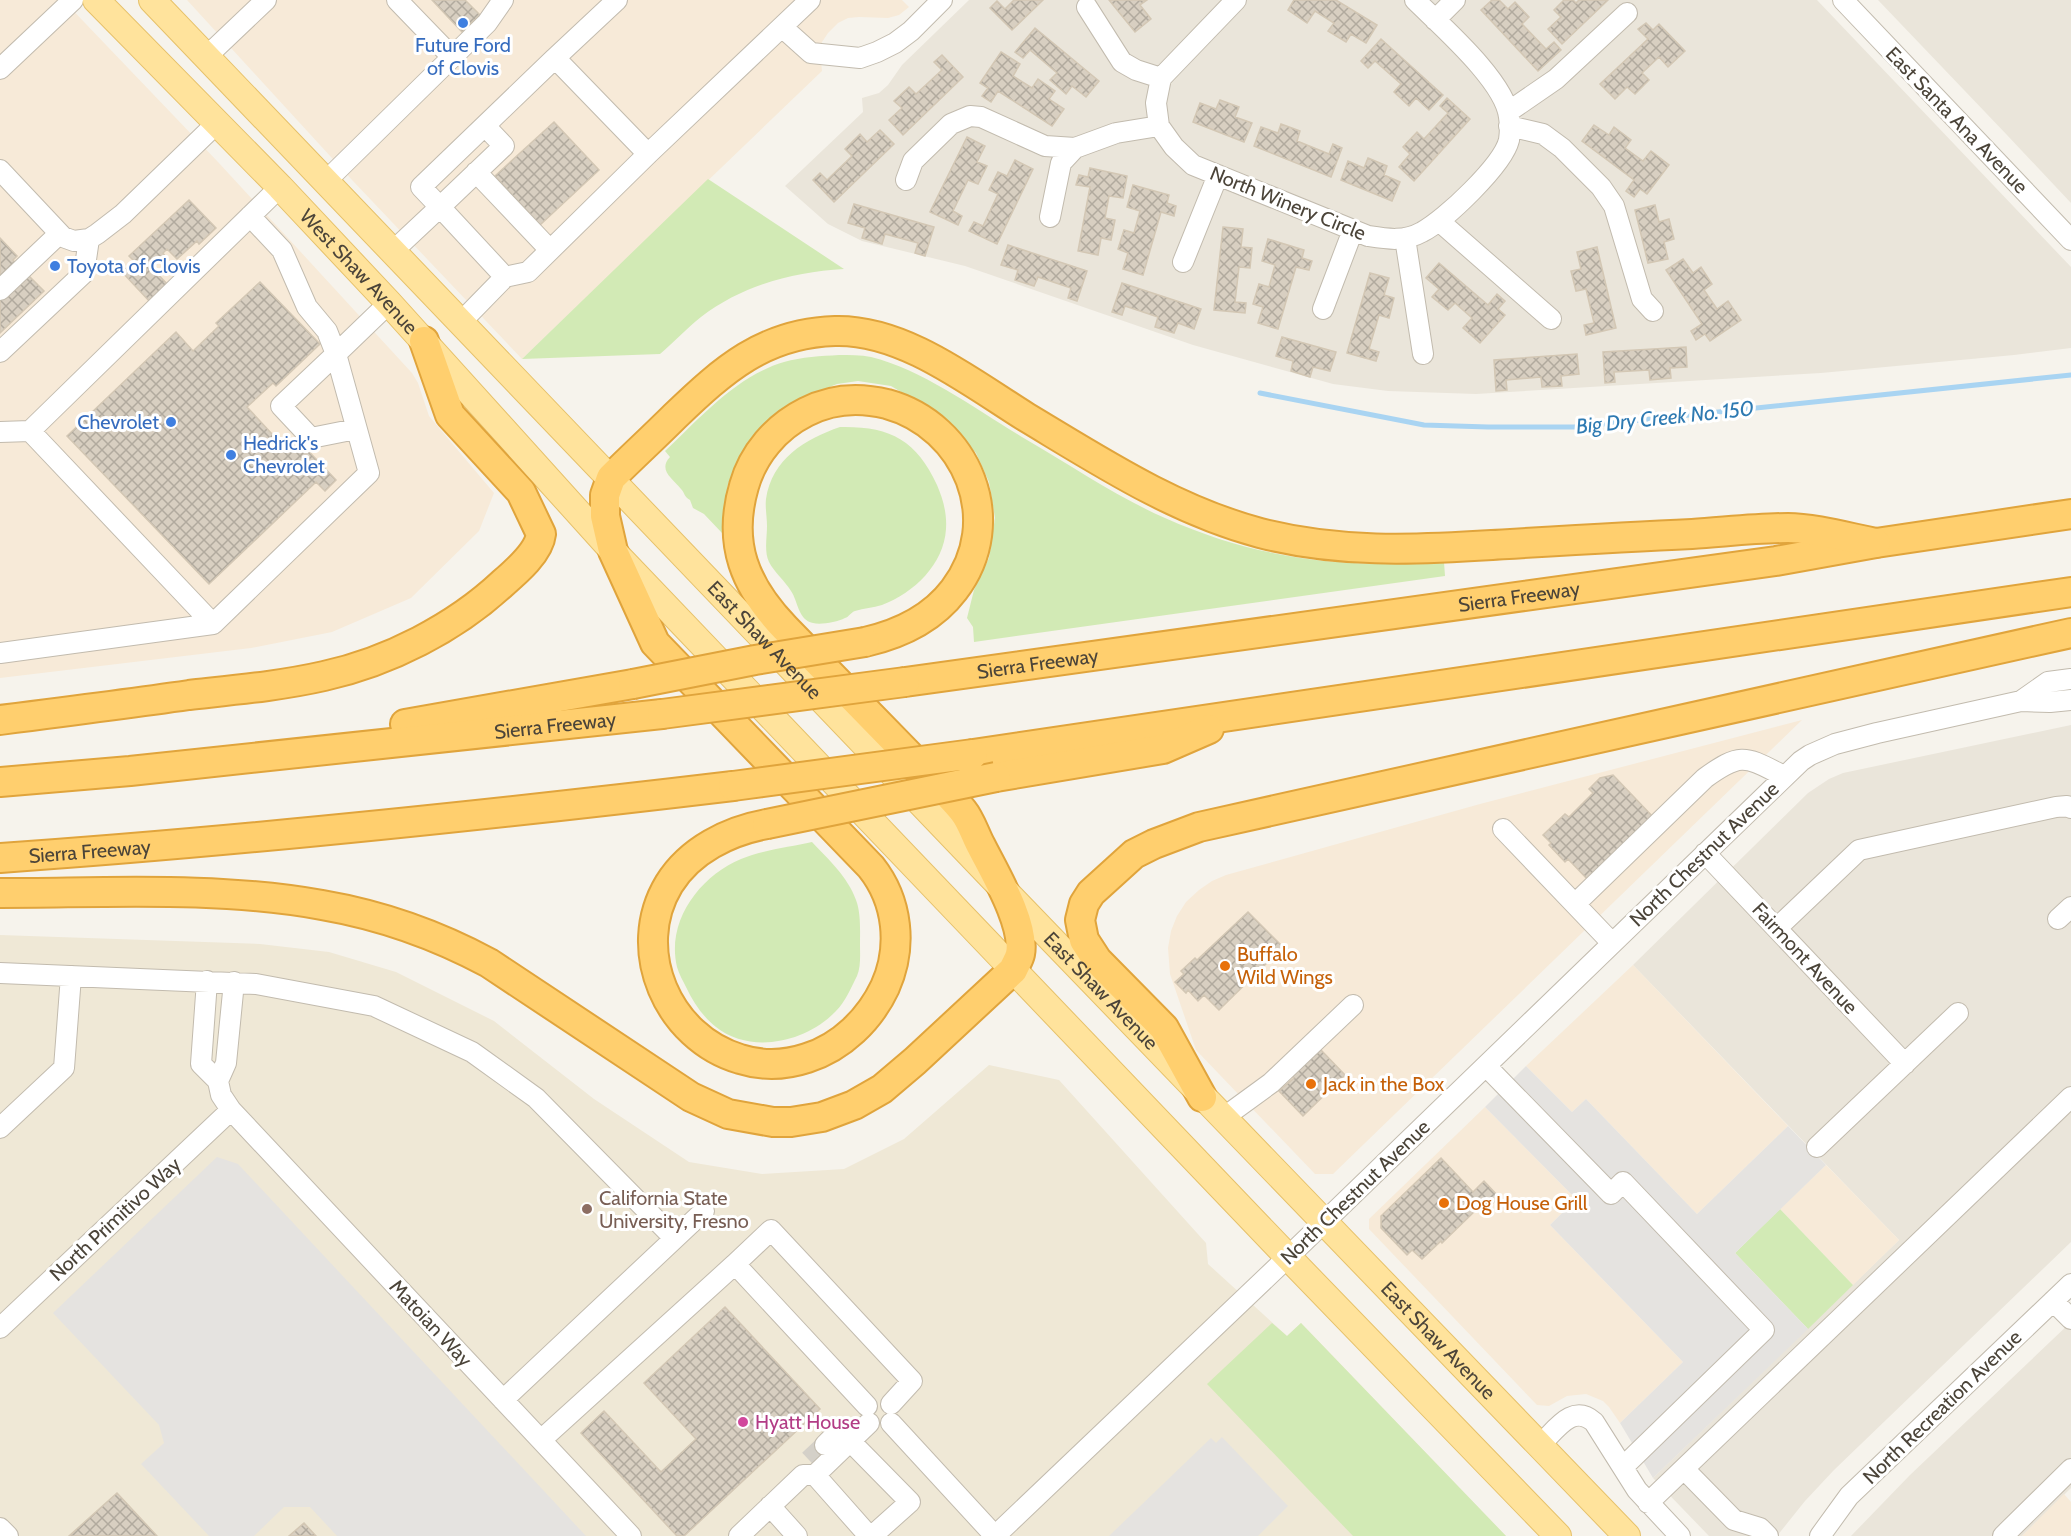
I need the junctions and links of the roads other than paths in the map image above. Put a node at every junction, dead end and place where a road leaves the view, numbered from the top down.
1 (74, 0) edge
2 (96, 0) edge
3 (152, 0) edge
4 (267, 0) edge
5 (397, 0) edge
6 (503, 0) edge
7 (617, 0) edge
8 (810, 0) edge
9 (942, 0) edge
10 (1415, 0) edge
11 (1455, 0) edge
12 (1843, 0) edge
13 (1230, 2) edge
14 (1087, 7) dead end
15 (1627, 13) dead end
16 (1435, 20) junction
17 (782, 27) junction
18 (206, 57) junction
19 (452, 57) junction
20 (555, 58) junction
21 (0, 69) edge
22 (1161, 78) junction
23 (1509, 119) junction
24 (216, 124) junction
25 (485, 126) junction
26 (1159, 126) junction
27 (1075, 148) junction
28 (648, 154) junction
29 (0, 170) edge
30 (476, 172) junction
31 (1218, 175) junction
32 (906, 180) dead end
33 (326, 181) junction
34 (280, 187) junction
35 (440, 207) junction
36 (250, 216) junction
37 (1050, 217) dead end
38 (1439, 221) junction
39 (1353, 230) junction
40 (59, 234) junction
41 (1405, 238) junction
42 (89, 239) junction
43 (2071, 240) edge
44 (550, 250) junction
45 (393, 251) junction
46 (1183, 262) dead end
47 (505, 277) junction
48 (0, 290) edge
49 (389, 303) junction
50 (1323, 309) dead end
51 (1653, 311) dead end
52 (1551, 319) dead end
53 (461, 322) junction
54 (424, 341) junction
55 (0, 352) edge
56 (336, 354) junction
57 (1423, 354) dead end
58 (357, 429) junction
59 (30, 431) junction
60 (0, 432) edge
61 (578, 444) joint
62 (611, 478) junction
63 (2071, 514) edge
64 (1876, 543) junction
65 (613, 551) junction
66 (2071, 592) edge
67 (213, 624) junction
68 (2071, 633) edge
69 (0, 653) edge
70 (2071, 679) edge
71 (2071, 700) edge
72 (2021, 701) junction
73 (1242, 714) junction
74 (0, 720) edge
75 (130, 771) junction
76 (1784, 776) junction
77 (0, 782) edge
78 (2071, 808) edge
79 (1503, 828) dead end
80 (1705, 853) junction
81 (0, 858) edge
82 (1003, 890) junction
83 (0, 893) edge
84 (1575, 904) junction
85 (1777, 928) junction
86 (1612, 943) junction
87 (1013, 970) junction
88 (0, 973) edge
89 (71, 976) junction
90 (207, 981) junction
91 (234, 982) junction
92 (1353, 1005) dead end
93 (1958, 1013) dead end
94 (1905, 1064) junction
95 (1486, 1066) junction
96 (218, 1081) junction
97 (1202, 1096) junction
98 (2071, 1097) edge
99 (231, 1110) junction
100 (1223, 1118) junction
101 (0, 1128) edge
102 (1817, 1147) dead end
103 (704, 1210) dead end
104 (1325, 1221) junction
105 (674, 1238) junction
106 (1288, 1257) junction
107 (735, 1264) junction
108 (2071, 1284) edge
109 (2053, 1301) junction
110 (2071, 1319) edge
111 (0, 1328) edge
112 (503, 1400) junction
113 (891, 1413) junction
114 (868, 1414) junction
115 (541, 1440) junction
116 (848, 1444) junction
117 (825, 1445) tunnel mouth
118 (1540, 1445) junction
119 (1623, 1467) junction
120 (1684, 1469) junction
121 (2071, 1469) edge
122 (809, 1470) junction
123 (1648, 1503) junction
124 (770, 1506) junction
125 (0, 1528) edge
126 (8, 1536) edge
127 (631, 1536) edge
128 (739, 1536) edge
129 (797, 1536) edge
130 (871, 1536) edge
131 (995, 1536) edge
132 (1558, 1536) edge
133 (1627, 1536) edge
134 (1680, 1536) edge
135 (1768, 1536) edge
136 (1820, 1536) edge
137 (2002, 1536) edge

1 - 21 street
2 - 24 main road, West Shaw Avenue
3 - 18 main road, West Shaw Avenue
4 - 18 street
5 - 19 street
6 - 19 street
7 - 20 street
8 - 17 street
9 - 17 street
10 - 16 street
11 - 16 street
12 - 43 street, East Santa Ana Avenue
13 - 22 street
14 - 22 street
15 - 23 street
16 - 23 street
17 - 28 street
18 - 33 main road, West Shaw Avenue
19 - 33 street
20 - 25 street
20 - 28 street
22 - 26 street
23 - 38 street, North Winery Circle
23 - 51 street
24 - 34 main road, West Shaw Avenue
24 - 42 street
25 - 30 street
25 - 35 street
26 - 27 street
26 - 31 street, North Winery Circle
27 - 32 street
27 - 37 street
28 - 44 street
29 - 40 street
30 - 35 street
30 - 44 street
31 - 39 street, North Winery Circle
31 - 46 street
33 - 45 main road, West Shaw Avenue
34 - 36 street
34 - 49 main road, West Shaw Avenue
35 - 45 street
35 - 47 street
36 - 56 street
36 - 59 street
38 - 41 street, North Winery Circle
38 - 52 street
39 - 41 street, North Winery Circle
39 - 50 street
40 - 42 street
40 - 48 street
41 - 57 street
42 - 55 street
44 - 47 street
45 - 53 main road, West Shaw Avenue
47 - 53 street
49 - 54 main road, West Shaw Avenue
49 - 56 street
53 - 61 main road, West Shaw Avenue
54 - 65 main road, West Shaw Avenue
54 - 74 highway
56 - 58 street
56 - 58 street
58 - 67 street
59 - 60 street
59 - 67 street
61 - 62 main road, East Shaw Avenue
62 - 64 highway
62 - 65 highway
62 - 82 main road, East Shaw Avenue
63 - 64 highway, Sierra Freeway
64 - 75 highway, Sierra Freeway, bridge
65 - 73 highway, bridge
65 - 87 main road
66 - 73 highway, Sierra Freeway
67 - 69 street
68 - 97 highway
70 - 72 street
71 - 72 street
72 - 76 street, North Chestnut Avenue
73 - 81 highway, Sierra Freeway, bridge
75 - 77 highway, Sierra Freeway
75 - 82 highway, bridge
76 - 80 street, North Chestnut Avenue
76 - 84 street
78 - 85 street
79 - 84 street
80 - 85 street, Fairmont Avenue
80 - 86 street, North Chestnut Avenue
82 - 87 highway
82 - 97 main road, East Shaw Avenue
83 - 87 highway
84 - 86 street
85 - 94 street, Fairmont Avenue
86 - 95 street, North Chestnut Avenue
87 - 106 main road
88 - 89 street
89 - 90 street
89 - 101 street
90 - 91 street
90 - 96 street, Matoian Way
91 - 96 street
91 - 105 street
92 - 100 street
93 - 94 street
94 - 102 street
95 - 104 street, North Chestnut Avenue
95 - 119 street
96 - 99 street, Matoian Way
97 - 100 main road, East Shaw Avenue
98 - 120 street
99 - 111 street, North Primitivo Way
99 - 112 street, Matoian Way
100 - 104 main road, East Shaw Avenue
103 - 105 street
104 - 106 street, North Chestnut Avenue
104 - 118 main road, East Shaw Avenue
105 - 112 street
106 - 131 street, North Chestnut Avenue
106 - 132 main road
107 - 113 street
107 - 114 street
107 - 115 street
108 - 109 street, North Recreation Avenue
109 - 110 street
109 - 136 street, North Recreation Avenue
112 - 115 street, Matoian Way
113 - 114 street
113 - 131 street
114 - 116 street
115 - 127 street, Matoian Way
116 - 117 street
116 - 122 street
116 - 130 street
118 - 119 street
118 - 133 main road, East Shaw Avenue
119 - 123 street
120 - 123 street
120 - 135 street
121 - 137 street
122 - 124 street
122 - 130 street
123 - 134 street
124 - 128 street
124 - 129 street
125 - 126 street

